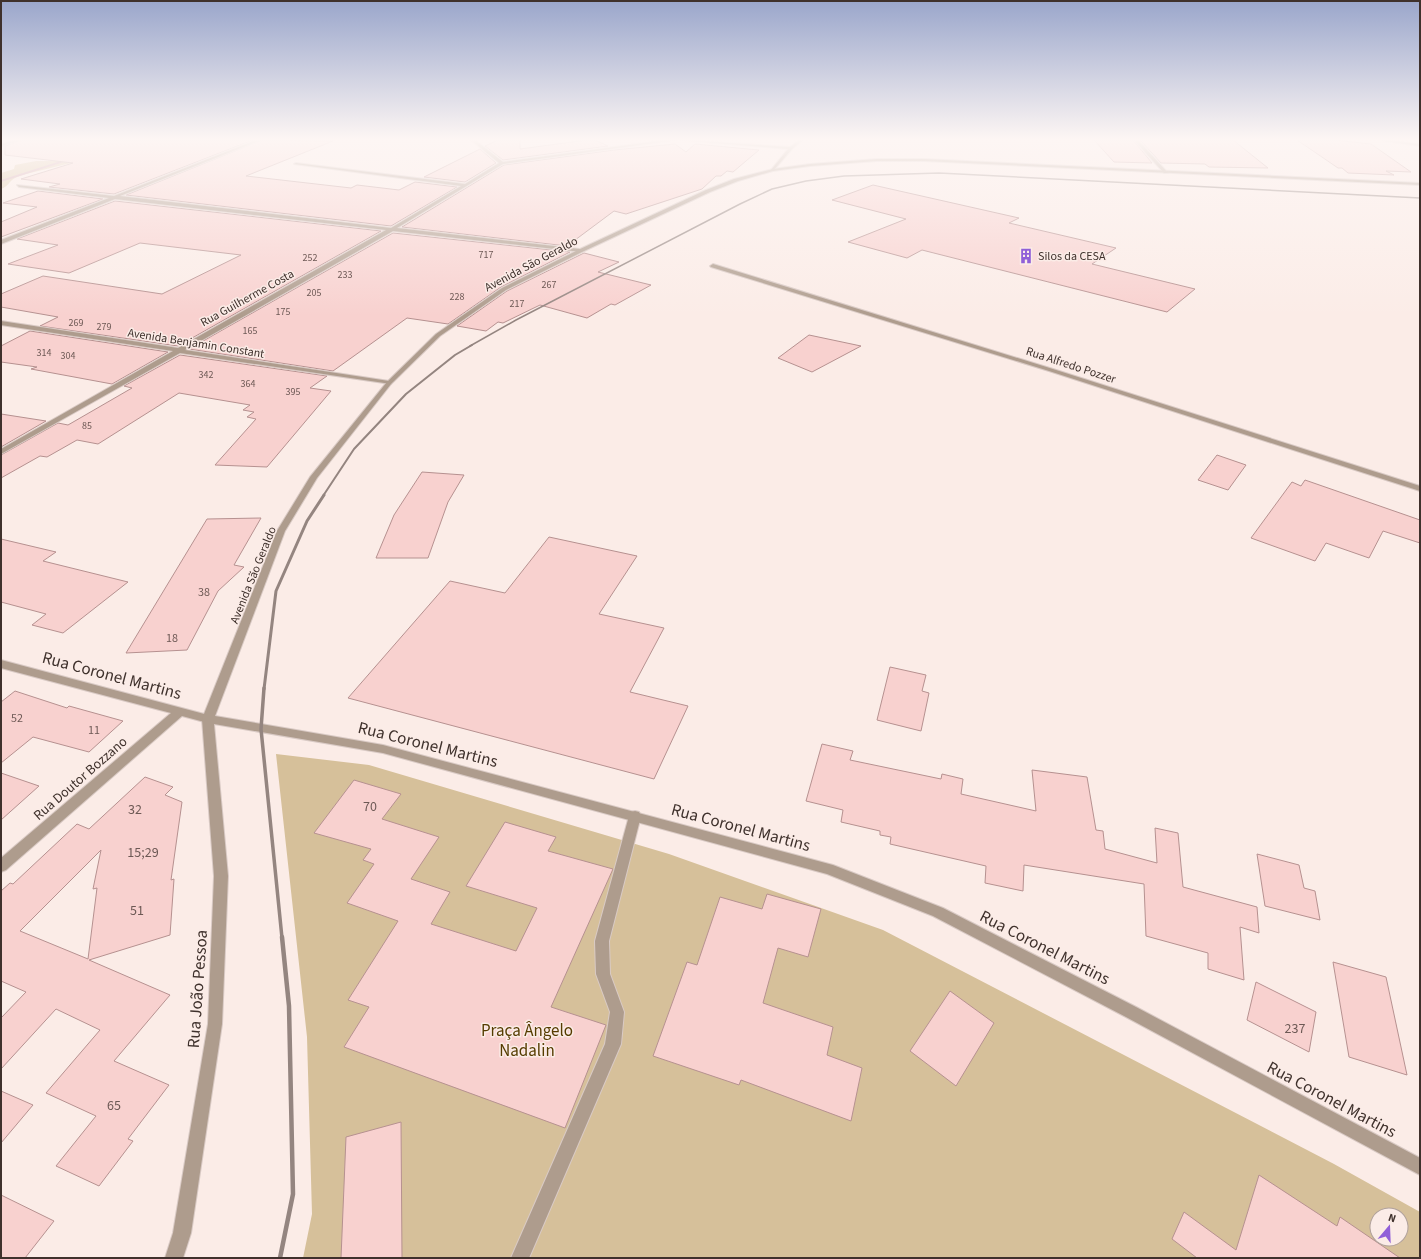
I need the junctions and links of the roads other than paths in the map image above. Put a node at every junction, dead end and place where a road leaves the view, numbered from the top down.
1 (112, 199) edge
2 (131, 199) edge
3 (442, 199) edge
4 (691, 199) edge
5 (392, 229) junction
6 (1, 242) edge
7 (580, 251) junction
8 (713, 266) dead end
9 (1, 323) edge
10 (176, 351) junction
11 (389, 382) junction
12 (1, 452) edge
13 (1420, 489) edge
14 (1, 664) edge
15 (178, 712) junction
16 (208, 720) junction
17 (635, 816) junction
18 (1, 866) edge
19 (1420, 1166) edge
20 (174, 1258) edge
21 (520, 1258) edge

1 - 6 street
2 - 5 street
3 - 5 street, Rua Guilherme Costa
4 - 7 street, Avenida São Geraldo
5 - 7 street
5 - 10 street, Rua Guilherme Costa
7 - 11 street, Avenida São Geraldo
8 - 13 street, Rua Alfredo Pozzer
9 - 10 street, Avenida Benjamin Constant
10 - 11 street, Avenida Benjamin Constant
10 - 12 street, Rua Guilherme Costa
11 - 16 street, Avenida São Geraldo
14 - 15 street, Rua Coronel Martins
15 - 16 street, Rua Coronel Martins
15 - 18 street, Rua Doutor Bozzano
16 - 17 street, Rua Coronel Martins
16 - 20 street, Rua João Pessoa
17 - 19 street, Rua Coronel Martins
17 - 21 street

